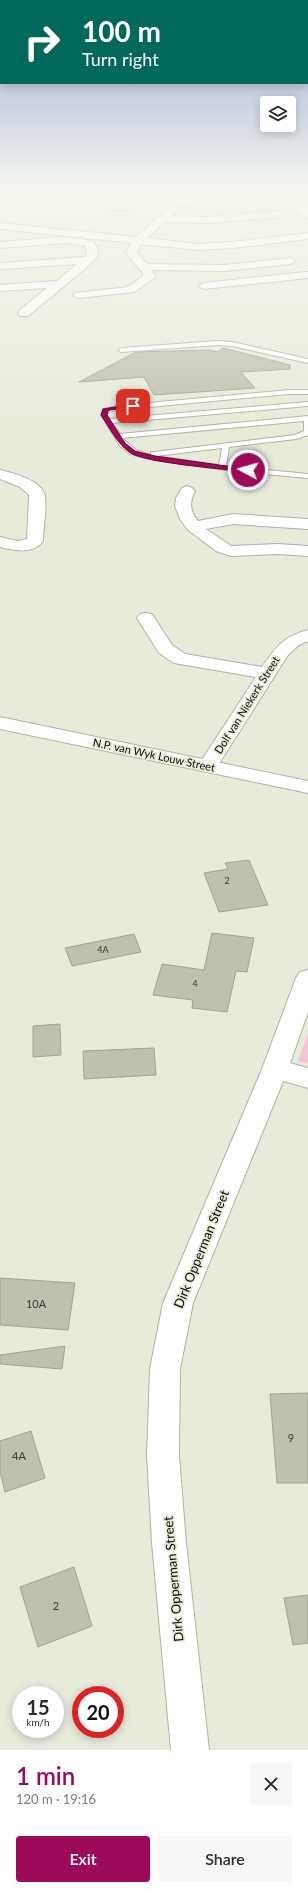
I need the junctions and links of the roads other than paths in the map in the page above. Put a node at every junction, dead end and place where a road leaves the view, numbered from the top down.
1 (76, 271) edge
2 (147, 271) edge
3 (226, 271) edge
4 (305, 275) dead end
5 (236, 282) junction
6 (60, 284) junction
7 (204, 286) dead end
8 (0, 288) edge
9 (79, 295) dead end
10 (24, 313) dead end
11 (121, 350) dead end
12 (308, 360) edge
13 (308, 392) edge
14 (308, 404) edge
15 (308, 418) edge
16 (108, 421) junction
17 (118, 436) junction
18 (226, 446) junction
19 (144, 455) junction
20 (222, 467) junction
21 (0, 474) edge
22 (308, 476) edge
23 (187, 491) dead end
24 (308, 524) edge
25 (194, 527) junction
26 (0, 542) edge
27 (308, 552) edge
28 (146, 618) dead end
29 (308, 634) edge
30 (267, 673) junction
31 (0, 723) edge
32 (208, 766) junction
33 (308, 787) edge
34 (308, 978) edge
35 (274, 1069) junction
36 (308, 1078) edge
37 (190, 1750) edge

1 - 6 street
2 - 9 street
3 - 5 street
4 - 5 street
5 - 7 street
6 - 8 street
6 - 10 street
11 - 12 lane
13 - 16 lane
14 - 16 lane
15 - 17 lane
15 - 18 lane
16 - 17 lane
17 - 19 lane
18 - 19 lane
18 - 20 lane
19 - 20 lane
20 - 22 lane
21 - 26 street
23 - 25 street
24 - 25 street
25 - 27 street
28 - 30 street
29 - 30 street, Dolf van Niekerk Street
30 - 32 street, Dolf van Niekerk Street
31 - 32 street, N.P. van Wyk Louw Street
32 - 33 street, N.P. van Wyk Louw Street
34 - 35 street, Dirk Opperman Street
35 - 36 street
35 - 37 street, Dirk Opperman Street

